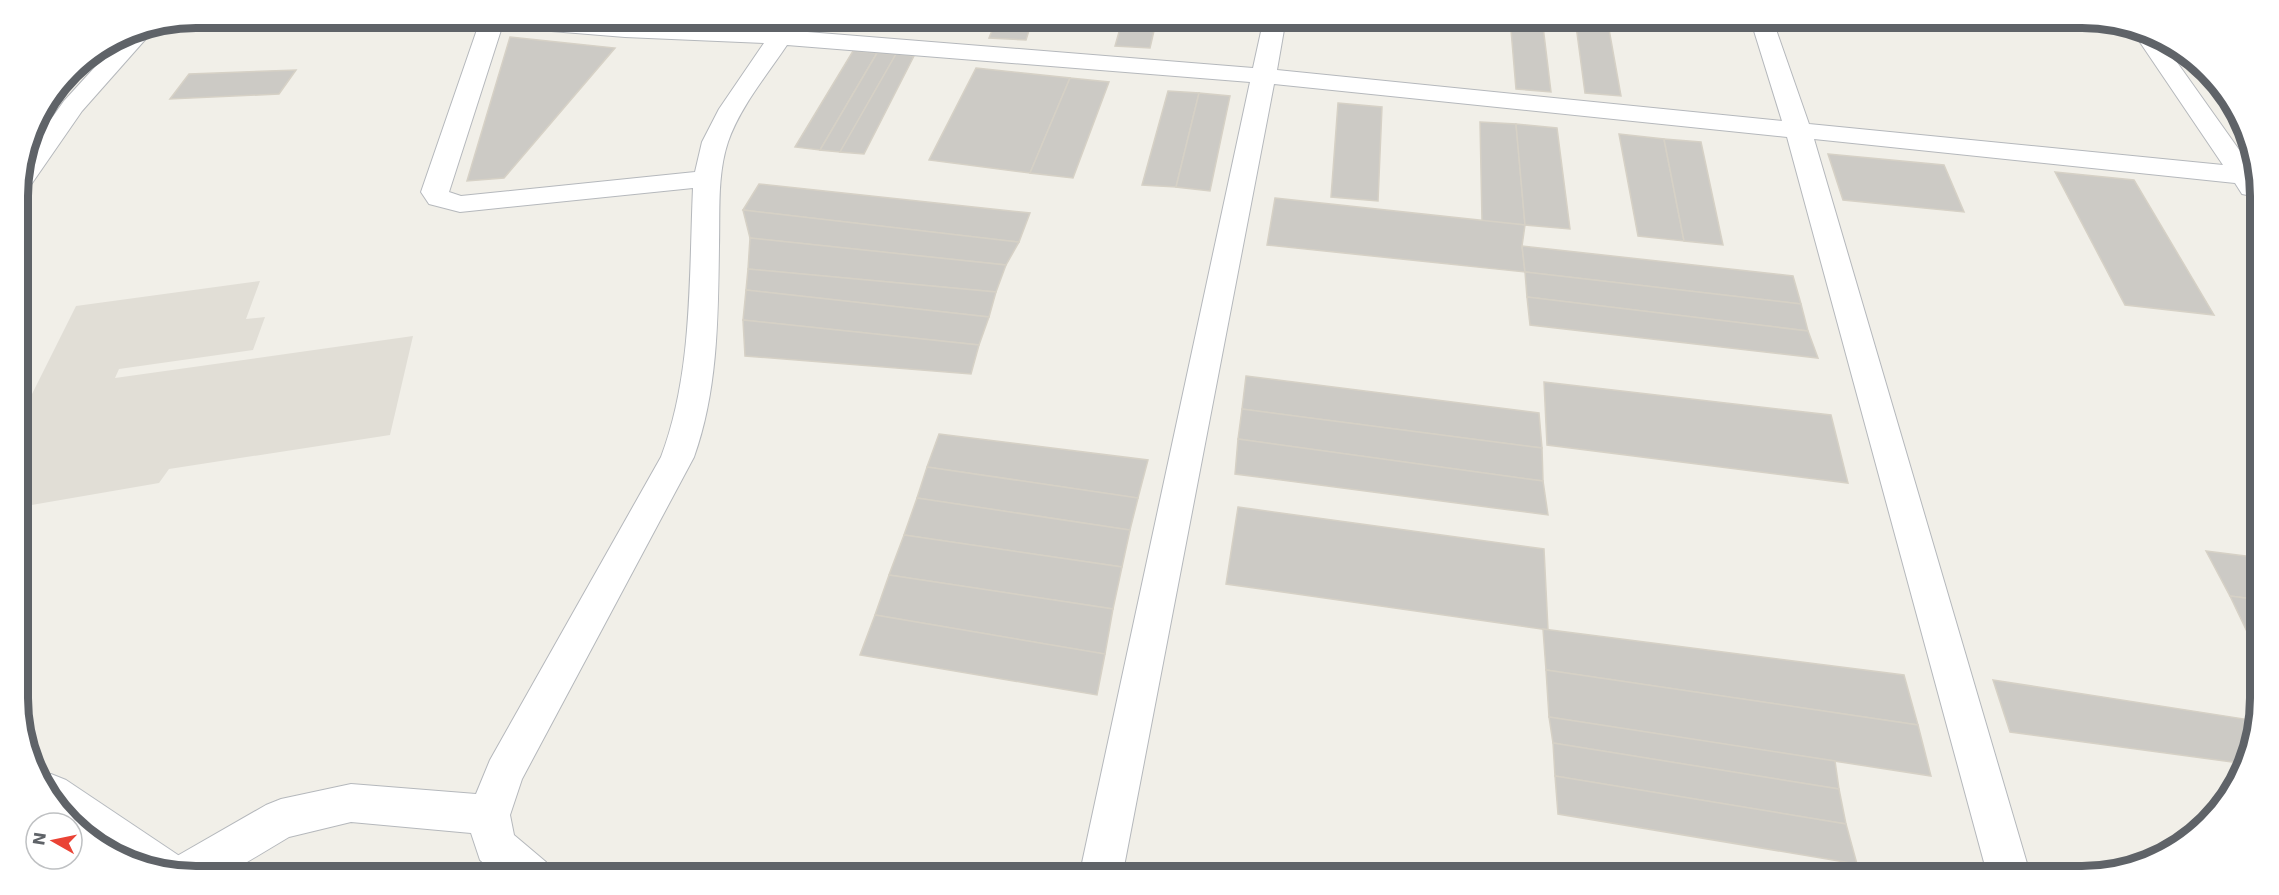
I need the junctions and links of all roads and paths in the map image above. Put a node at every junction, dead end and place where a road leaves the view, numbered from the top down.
1 (490, 29) edge
2 (613, 29) edge
3 (679, 29) edge
4 (785, 29) edge
5 (806, 29) edge
6 (1273, 29) edge
7 (1765, 29) edge
8 (131, 42) edge
9 (2153, 44) edge
10 (1264, 76) junction
11 (1798, 130) junction
12 (32, 165) edge
13 (2248, 171) edge
14 (2249, 176) edge
15 (707, 179) junction
16 (65, 803) edge
17 (489, 815) junction
18 (148, 860) edge
19 (200, 866) edge
20 (518, 866) edge
21 (1102, 866) edge
22 (2007, 866) edge

1 - 15 street
2 - 3 street
4 - 15 street
5 - 10 street
6 - 10 street
7 - 11 street
8 - 12 street
9 - 13 street
10 - 11 street
10 - 21 street
11 - 14 street
11 - 22 street
15 - 17 street
16 - 18 street
17 - 19 street
17 - 20 street

